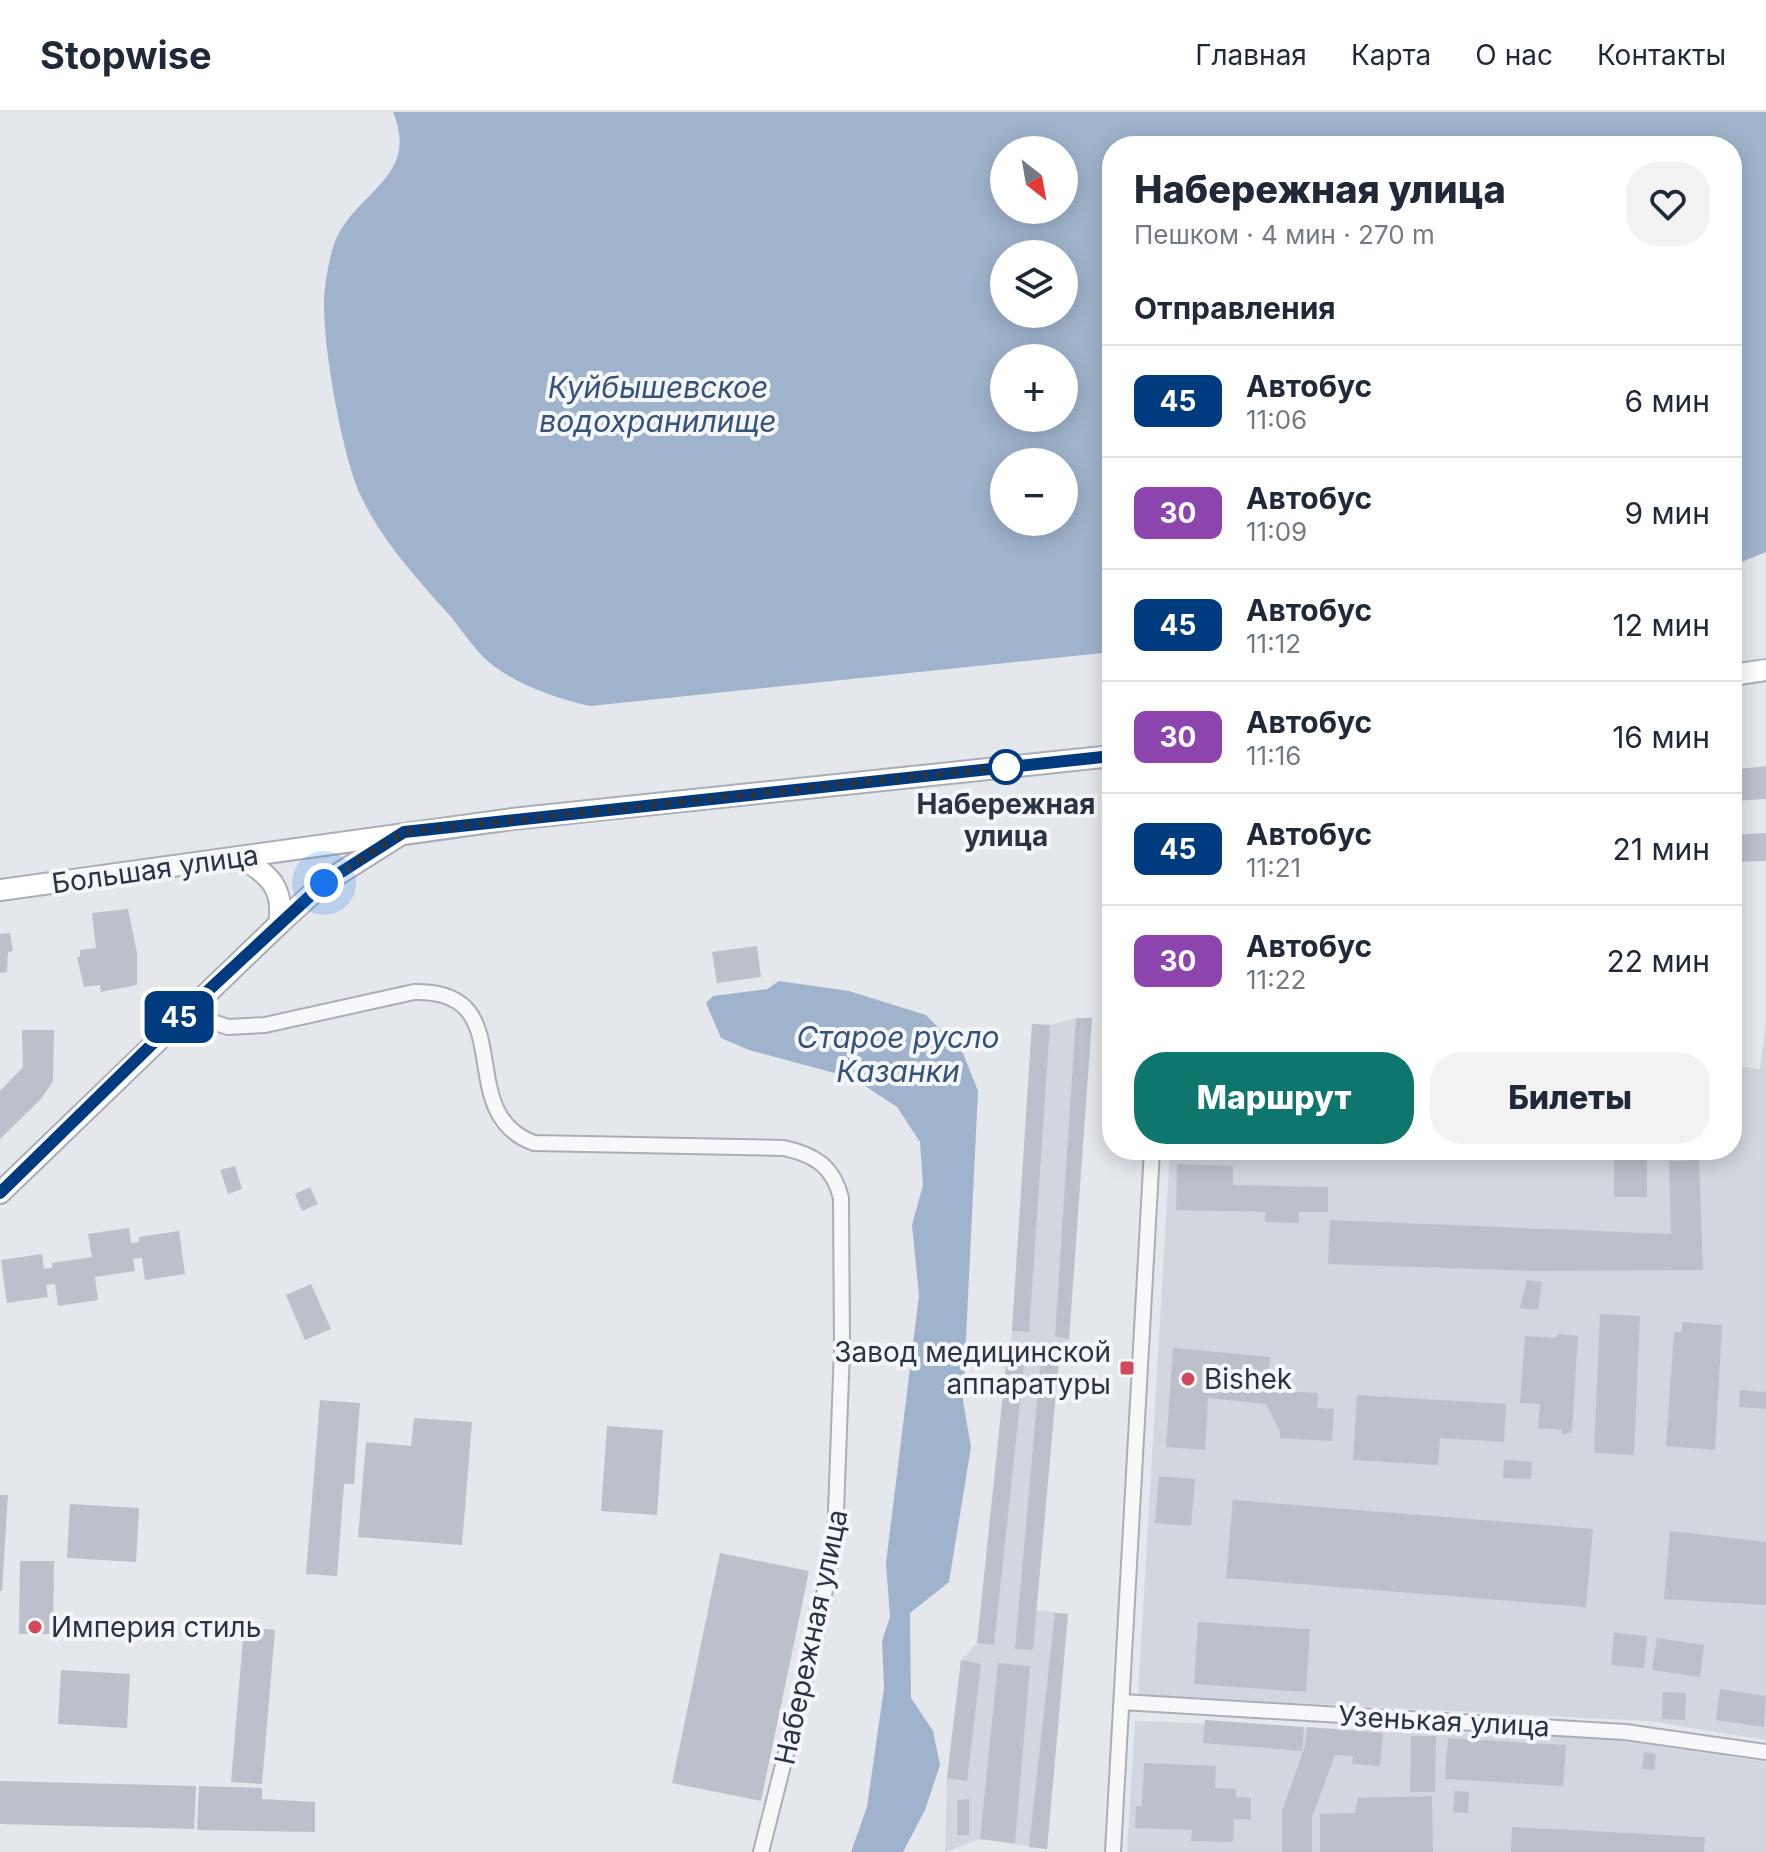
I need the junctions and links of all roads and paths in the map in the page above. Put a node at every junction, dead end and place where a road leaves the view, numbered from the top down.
1 (1766, 670) edge
2 (1742, 674) edge
3 (1102, 757) edge
4 (404, 832) junction
5 (240, 857) junction
6 (0, 890) edge
7 (279, 924) junction
8 (184, 1013) junction
9 (1151, 1160) edge
10 (0, 1193) edge
11 (1122, 1702) junction
12 (1766, 1752) edge
13 (761, 1852) edge
14 (1113, 1852) edge

1 - 2 main road
3 - 4 main road, Большая улица
4 - 5 main road, Большая улица
4 - 7 main road
5 - 6 main road, Большая улица
5 - 7 main road
7 - 8 main road
8 - 10 main road
8 - 13 street, Набережная улица
9 - 11 street
11 - 12 street, Узенькая улица
11 - 14 street

